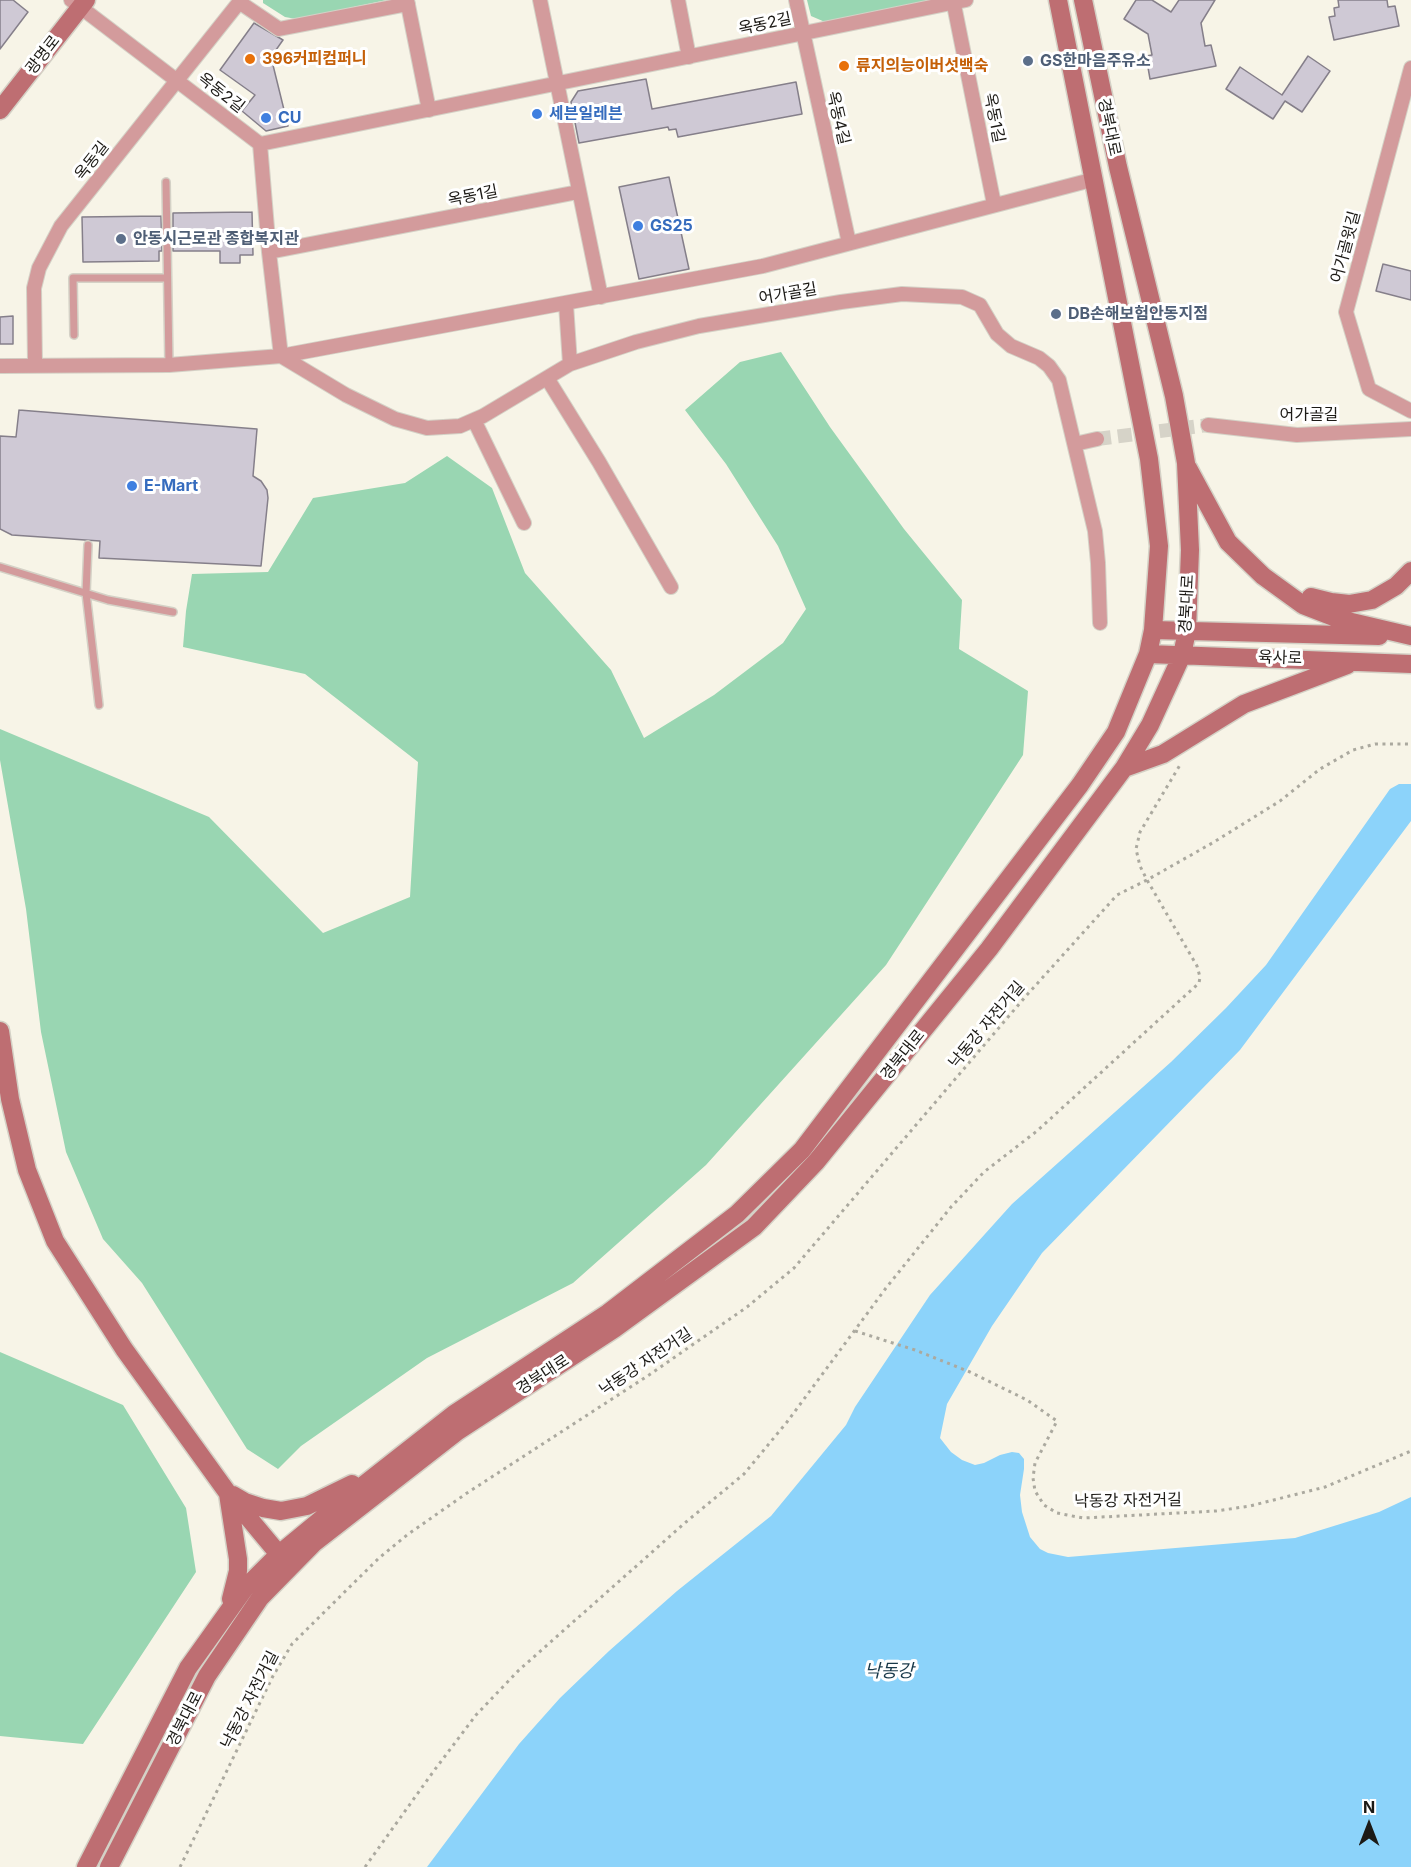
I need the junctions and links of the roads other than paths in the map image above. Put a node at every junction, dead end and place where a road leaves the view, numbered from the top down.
1 (540, 0) edge
2 (678, 0) edge
3 (796, 0) edge
4 (1058, 0) edge
5 (1083, 0) edge
6 (240, 1) edge
7 (957, 1) edge
8 (79, 2) edge
9 (407, 2) edge
10 (802, 34) junction
11 (689, 57) junction
12 (1411, 68) edge
13 (177, 80) junction
14 (557, 84) junction
15 (0, 110) edge
16 (429, 110) junction
17 (260, 144) junction
18 (1095, 178) junction
19 (166, 182) dead end
20 (578, 192) junction
21 (994, 204) junction
22 (849, 243) junction
23 (269, 252) junction
24 (167, 278) junction
25 (601, 297) junction
26 (566, 304) junction
27 (74, 335) dead end
28 (281, 356) junction
29 (570, 364) junction
30 (35, 365) junction
31 (169, 365) junction
32 (0, 366) edge
33 (547, 378) junction
34 (1411, 411) edge
35 (474, 420) junction
36 (1208, 425) tunnel mouth
37 (1411, 429) edge
38 (1097, 439) tunnel mouth
39 (1075, 444) junction
40 (1186, 463) junction
41 (524, 523) dead end
42 (88, 545) dead end
43 (0, 567) edge
44 (1411, 571) edge
45 (1263, 576) junction
46 (671, 587) dead end
47 (86, 593) junction
48 (173, 612) dead end
49 (1100, 623) dead end
50 (1153, 630) junction
51 (1187, 631) junction
52 (1411, 636) edge
53 (1148, 654) junction
54 (1182, 655) junction
55 (1357, 661) junction
56 (1411, 664) edge
57 (99, 705) dead end
58 (1124, 768) junction
59 (0, 1031) edge
60 (383, 1469) junction
61 (227, 1492) junction
62 (284, 1561) junction
63 (222, 1620) junction
64 (86, 1867) edge
65 (109, 1867) edge

1 - 14 street
2 - 11 street
3 - 10 street, 옥동4길
4 - 18 street, 경북대로
5 - 40 street, 경북대로
6 - 9 street, 옥동길
6 - 13 street, 옥동길
7 - 10 street, 옥동2길
7 - 21 street, 옥동1길
8 - 13 street, 옥동2길
8 - 15 street, 광명로
9 - 16 street
10 - 11 street, 옥동2길
10 - 22 street, 옥동4길
11 - 14 street, 옥동2길
12 - 34 street, 어가골윗길
13 - 17 street, 옥동2길
13 - 30 street, 옥동길
14 - 16 street, 옥동2길
14 - 20 street
16 - 17 street, 옥동2길
17 - 23 street
18 - 21 street
18 - 50 street, 경북대로
19 - 24 lane
20 - 23 street, 옥동1길
20 - 25 street
21 - 22 street
22 - 25 street
23 - 28 street
24 - 27 lane
24 - 31 lane
25 - 26 street
26 - 28 street
26 - 29 street
28 - 31 street
28 - 35 street, 어가골길
29 - 33 street, 어가골길
29 - 39 street, 어가골길
30 - 31 street
30 - 32 street
33 - 35 street, 어가골길
33 - 46 street
35 - 41 street
36 - 37 street, 어가골길
38 - 39 street
39 - 49 street, 어가골길
40 - 45 street
40 - 51 street, 경북대로
42 - 47 lane
43 - 47 lane
44 - 45 street
45 - 52 street
47 - 48 lane
47 - 57 lane
50 - 51 street, 육사로
50 - 53 street, 경북대로
51 - 52 street, 육사로
51 - 54 street, 경북대로
53 - 54 street, 육사로
53 - 60 street, 경북대로
54 - 55 street, 육사로
54 - 58 street, 경북대로
55 - 56 street, 육사로
55 - 58 street
58 - 62 street, 경북대로
59 - 61 street
60 - 61 street
60 - 62 street, 경북대로
61 - 62 street
61 - 63 street
62 - 63 street, 경북대로
62 - 65 street, 경북대로
63 - 64 street, 경북대로

